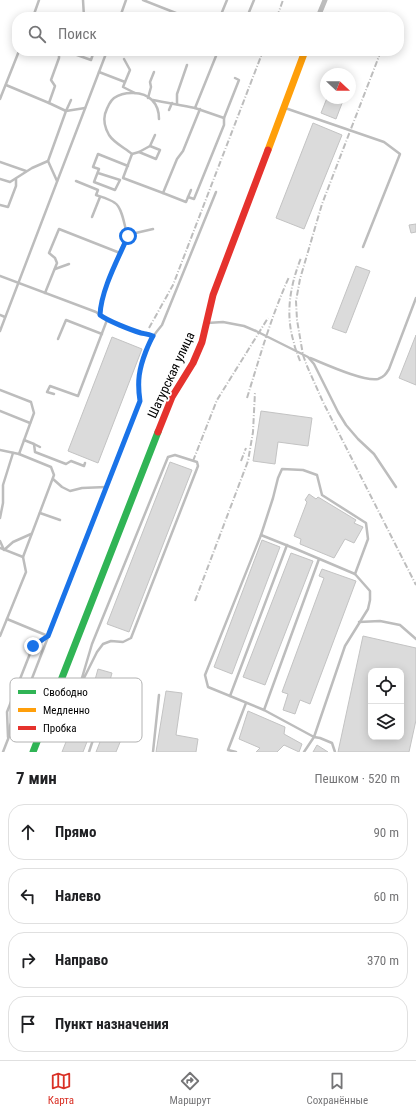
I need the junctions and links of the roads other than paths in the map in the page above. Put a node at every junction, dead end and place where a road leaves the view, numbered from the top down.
1 (39, 0) edge
2 (83, 0) edge
3 (126, 0) edge
4 (142, 0) edge
5 (227, 0) edge
6 (254, 0) edge
7 (325, 0) edge
8 (151, 2) edge
9 (34, 12) edge
10 (84, 12) edge
11 (122, 12) edge
12 (174, 12) edge
13 (222, 12) edge
14 (249, 12) edge
15 (320, 12) edge
16 (17, 56) edge
17 (59, 56) edge
18 (79, 56) edge
19 (92, 56) edge
20 (105, 56) edge
21 (216, 56) edge
22 (303, 56) edge
23 (124, 59) dead end
24 (187, 65) dead end
25 (99, 72) junction
26 (154, 72) dead end
27 (235, 78) dead end
28 (125, 82) junction
29 (6, 85) junction
30 (136, 93) junction
31 (148, 98) junction
32 (0, 99) edge
33 (71, 100) dead end
34 (152, 100) junction
35 (49, 102) junction
36 (172, 103) junction
37 (177, 104) junction
38 (85, 108) junction
39 (195, 108) junction
40 (284, 108) junction
41 (200, 109) junction
42 (169, 110) dead end
43 (66, 111) junction
44 (224, 118) junction
45 (159, 119) dead end
46 (156, 135) dead end
47 (150, 146) junction
48 (140, 152) junction
49 (132, 154) junction
50 (48, 161) junction
51 (0, 162) edge
52 (128, 166) junction
53 (26, 171) junction
54 (98, 172) dead end
55 (16, 178) junction
56 (123, 178) junction
57 (0, 179) edge
58 (120, 180) junction
59 (57, 181) junction
60 (76, 181) dead end
61 (191, 190) dead end
62 (216, 192) dead end
63 (163, 193) junction
64 (100, 197) junction
65 (188, 197) junction
66 (0, 205) edge
67 (92, 217) dead end
68 (153, 230) dead end
69 (128, 236) junction
70 (363, 247) dead end
71 (120, 253) junction
72 (69, 264) dead end
73 (55, 270) junction
74 (0, 276) edge
75 (18, 283) junction
76 (45, 293) junction
77 (416, 298) edge
78 (0, 315) edge
79 (100, 315) junction
80 (5, 317) junction
81 (107, 320) junction
82 (207, 323) junction
83 (0, 331) edge
84 (102, 334) junction
85 (153, 336) junction
86 (58, 339) dead end
87 (308, 357) junction
88 (0, 391) edge
89 (54, 394) dead end
90 (0, 411) edge
91 (30, 423) junction
92 (24, 440) junction
93 (34, 444) junction
94 (40, 447) dead end
95 (0, 450) edge
96 (13, 453) junction
97 (18, 454) junction
98 (85, 463) dead end
99 (53, 479) junction
100 (396, 487) dead end
101 (107, 488) junction
102 (40, 513) junction
103 (0, 518) edge
104 (60, 520) dead end
105 (32, 533) junction
106 (261, 535) junction
107 (0, 541) edge
108 (287, 545) junction
109 (0, 548) edge
110 (4, 550) junction
111 (22, 557) junction
112 (320, 559) junction
113 (355, 574) junction
114 (7, 619) junction
115 (359, 622) junction
116 (0, 636) edge
117 (48, 636) junction
118 (416, 639) edge
119 (20, 678) edge
120 (32, 678) edge
121 (62, 678) edge
122 (82, 678) edge
123 (84, 678) edge
124 (159, 695) dead end
125 (230, 696) junction
126 (246, 703) junction
127 (10, 704) edge
128 (264, 710) junction
129 (10, 734) edge
130 (314, 737) junction
131 (8, 740) junction
132 (37, 742) edge
133 (92, 742) edge
134 (3, 752) edge
135 (33, 752) edge
136 (89, 752) edge
137 (152, 752) edge
138 (236, 752) edge
139 (304, 752) edge
140 (336, 752) edge

1 - 9 lane
2 - 10 lane
3 - 11 lane
4 - 8 lane
5 - 13 lane
6 - 14 lane
7 - 15 street
8 - 12 lane
16 - 29 lane
17 - 35 lane
18 - 19 lane
20 - 25 lane
21 - 39 lane
22 - 40 street, Шатурская улица
23 - 28 lane
24 - 37 lane
25 - 28 lane
25 - 38 lane
26 - 31 lane
27 - 44 lane
28 - 30 lane
29 - 32 lane
29 - 35 lane
30 - 31 lane
30 - 49 lane
31 - 34 lane
33 - 43 lane
34 - 36 lane
34 - 45 lane
35 - 43 lane
36 - 37 lane
36 - 42 lane
37 - 39 lane
38 - 43 lane
38 - 59 lane
39 - 41 lane
40 - 70 lane
40 - 82 street, Шатурская улица
41 - 44 lane
41 - 63 lane
43 - 50 lane
44 - 65 lane
46 - 47 lane
47 - 48 lane
47 - 48 lane
48 - 49 lane
49 - 52 lane
50 - 53 lane
50 - 59 lane
51 - 53 lane
52 - 56 lane
52 - 58 lane
53 - 55 lane
54 - 58 lane
55 - 57 lane
55 - 66 lane
56 - 58 lane
56 - 63 lane
59 - 75 lane
60 - 64 lane
61 - 65 lane
62 - 85 lane
63 - 65 lane
64 - 67 lane
64 - 69 lane
68 - 69 lane
69 - 71 lane
71 - 73 lane
71 - 79 lane
72 - 73 lane
73 - 76 lane
74 - 75 lane
75 - 76 lane
75 - 80 lane
76 - 79 lane
77 - 87 lane
78 - 80 lane
79 - 81 lane
80 - 83 lane
81 - 84 lane
81 - 85 lane
82 - 87 lane
82 - 121 street, Шатурская улица
84 - 86 lane
84 - 89 lane
85 - 101 lane
87 - 100 lane
88 - 91 lane
90 - 91 lane
91 - 92 lane
92 - 93 lane
92 - 97 lane
93 - 94 lane
93 - 98 lane
95 - 96 lane
96 - 97 lane
96 - 103 lane
97 - 99 lane
99 - 101 lane
99 - 102 lane
101 - 117 lane
102 - 104 lane
102 - 105 lane
105 - 110 lane
105 - 111 lane
106 - 108 lane
106 - 113 lane
106 - 125 lane
107 - 110 lane
108 - 112 lane
108 - 125 lane
109 - 110 lane
110 - 111 lane
111 - 114 lane
112 - 113 lane
112 - 128 lane
113 - 115 lane
114 - 116 lane
114 - 117 lane
115 - 118 lane
115 - 130 lane
117 - 119 lane
117 - 120 lane
122 - 123 lane
124 - 137 lane
125 - 126 lane
126 - 128 lane
126 - 138 lane
127 - 131 lane
128 - 130 lane
129 - 131 lane
130 - 139 lane
130 - 140 lane
131 - 134 lane
132 - 135 street, Шатурская улица
133 - 136 lane

